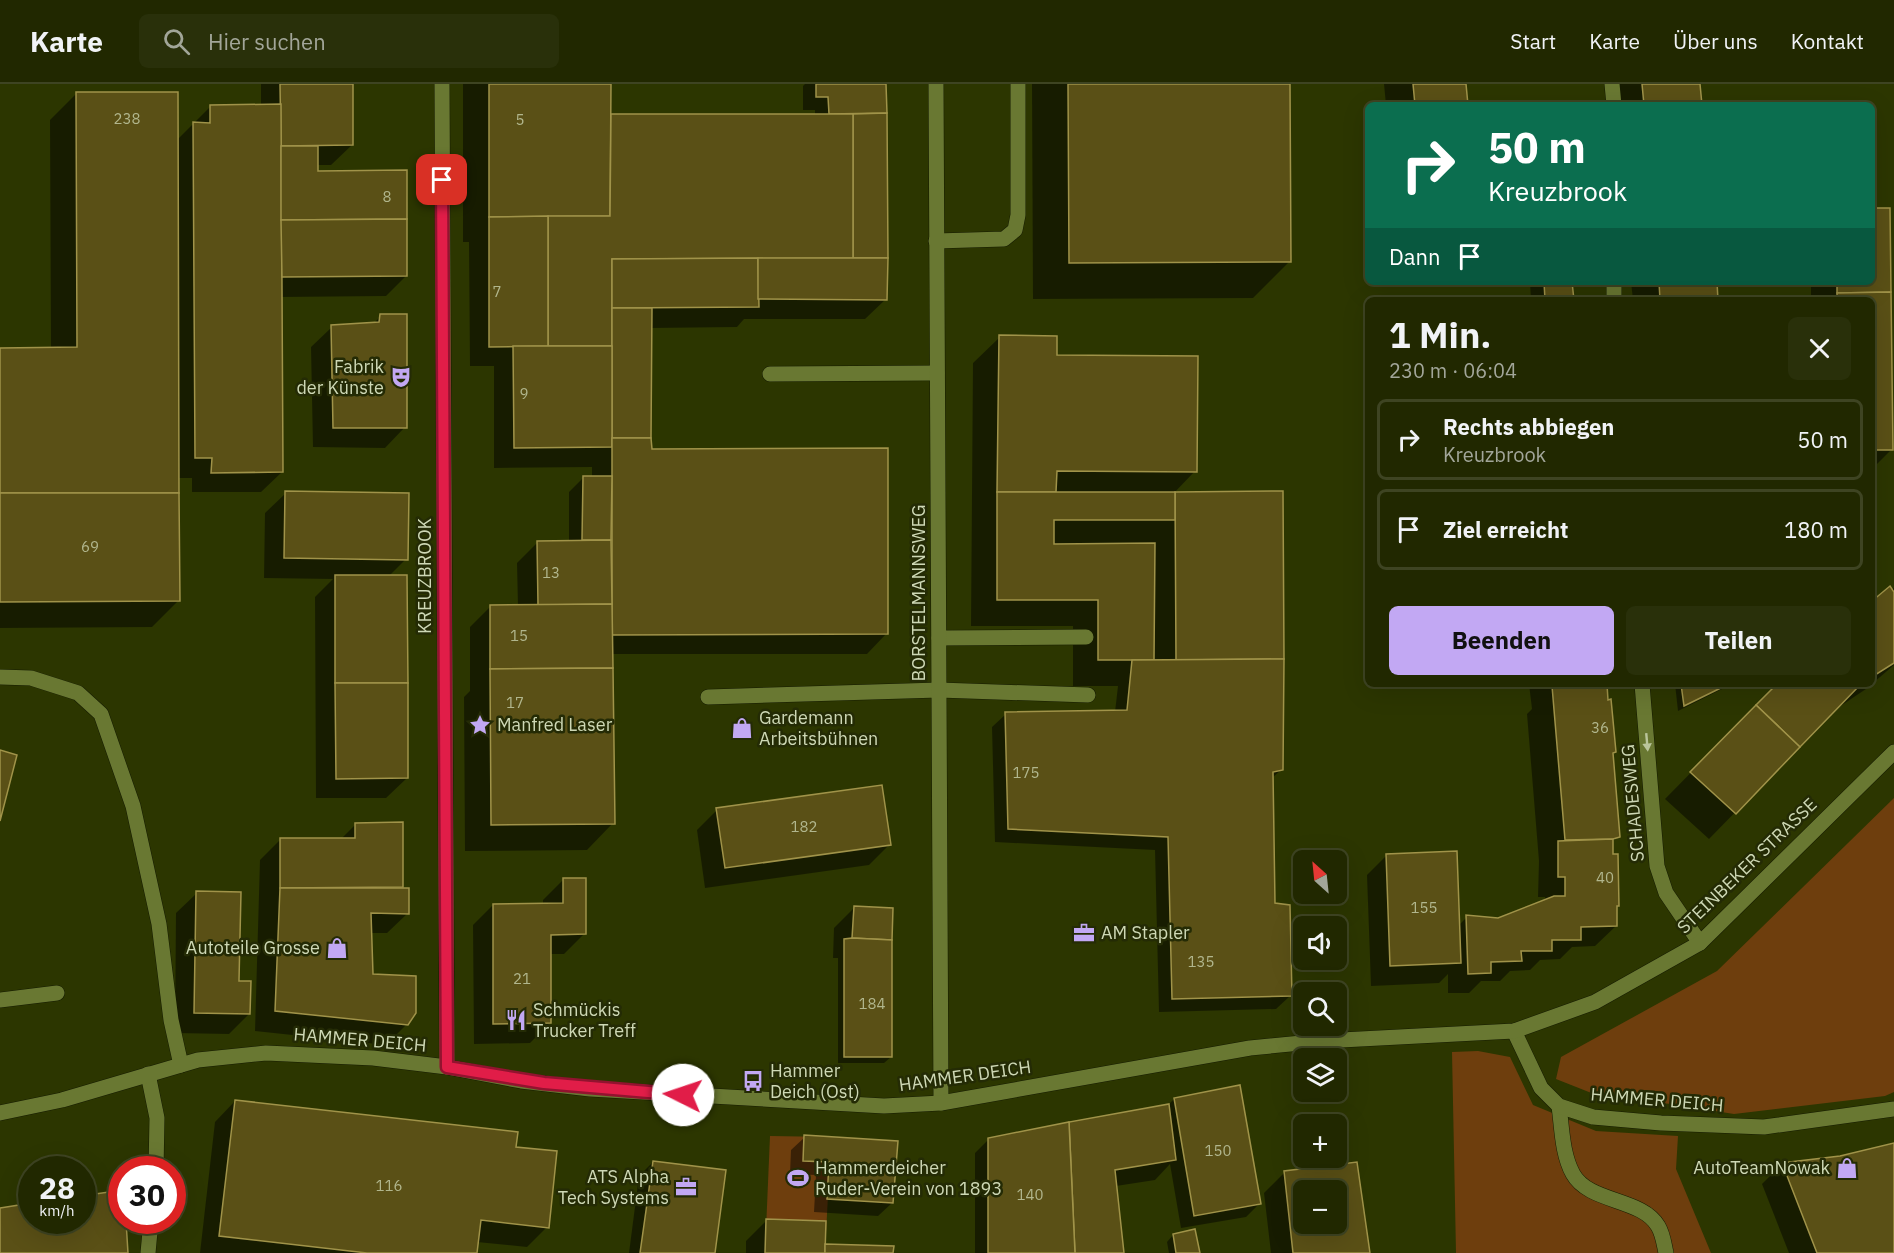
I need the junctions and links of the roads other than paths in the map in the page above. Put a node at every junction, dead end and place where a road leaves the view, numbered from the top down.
1 (442, 84) edge
2 (936, 84) edge
3 (1018, 84) edge
4 (1612, 84) edge
5 (1614, 102) edge
6 (936, 242) junction
7 (937, 372) junction
8 (770, 374) dead end
9 (1086, 637) dead end
10 (939, 638) junction
11 (0, 676) edge
12 (1642, 687) edge
13 (939, 690) junction
14 (1088, 695) dead end
15 (708, 697) dead end
16 (1894, 752) edge
17 (1700, 943) junction
18 (57, 993) dead end
19 (0, 1000) edge
20 (1514, 1031) junction
21 (181, 1065) junction
22 (447, 1067) junction
23 (148, 1074) junction
24 (941, 1103) junction
25 (1559, 1106) junction
26 (1894, 1108) edge
27 (0, 1113) edge
28 (156, 1156) edge
29 (150, 1234) edge
30 (148, 1253) edge
31 (1666, 1253) edge

1 - 22 street, KREUZBROOK
2 - 6 street, BORSTELMANNSWEG
3 - 6 street
4 - 5 street
6 - 7 street, BORSTELMANNSWEG
7 - 8 street
7 - 10 street, BORSTELMANNSWEG
9 - 10 street
10 - 13 street, BORSTELMANNSWEG
11 - 21 street
12 -> 17 street, SCHADESWEG
13 - 14 street
13 - 15 street
13 - 24 street, BORSTELMANNSWEG
16 - 17 street, STEINBEKER STRASSE
17 - 20 street, STEINBEKER STRASSE
18 - 19 street
20 - 24 street, HAMMER DEICH
20 - 25 street
21 - 22 street, HAMMER DEICH
21 - 23 street, HAMMER DEICH
22 - 24 street, HAMMER DEICH
23 - 27 street, HAMMER DEICH
23 - 28 street
25 - 26 street, HAMMER DEICH
25 - 31 street
29 - 30 street

